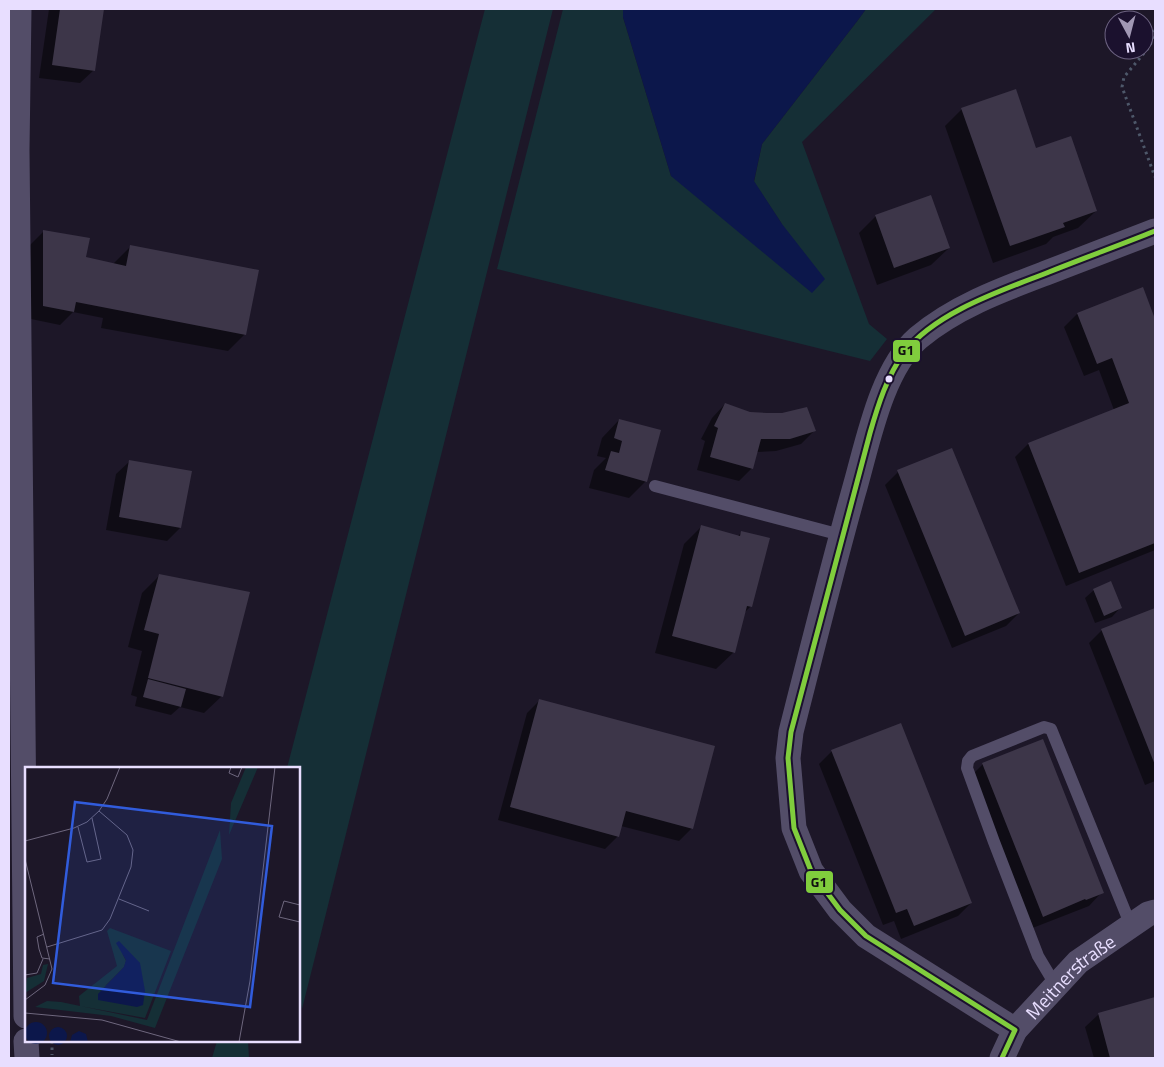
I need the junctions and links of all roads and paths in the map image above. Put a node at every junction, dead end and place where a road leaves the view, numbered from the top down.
1 (20, 9) edge
2 (1155, 30) edge
3 (1155, 177) edge
4 (1155, 232) edge
5 (655, 486) dead end
6 (842, 535) junction
7 (1155, 912) edge
8 (25, 921) edge
9 (1131, 926) junction
10 (1056, 986) junction
11 (1015, 1030) junction
12 (26, 1042) edge
13 (52, 1042) edge
14 (27, 1058) edge
15 (52, 1058) edge
16 (1002, 1058) edge

1 - 8 street
2 - 3 path
4 - 6 street
5 - 6 lane
6 - 11 street
7 - 9 street, Meitnerstraße
9 - 10 street, Meitnerstraße
9 - 10 lane
10 - 11 street, Meitnerstraße
11 - 16 street, Meitnerstraße
12 - 14 street
13 - 15 path

